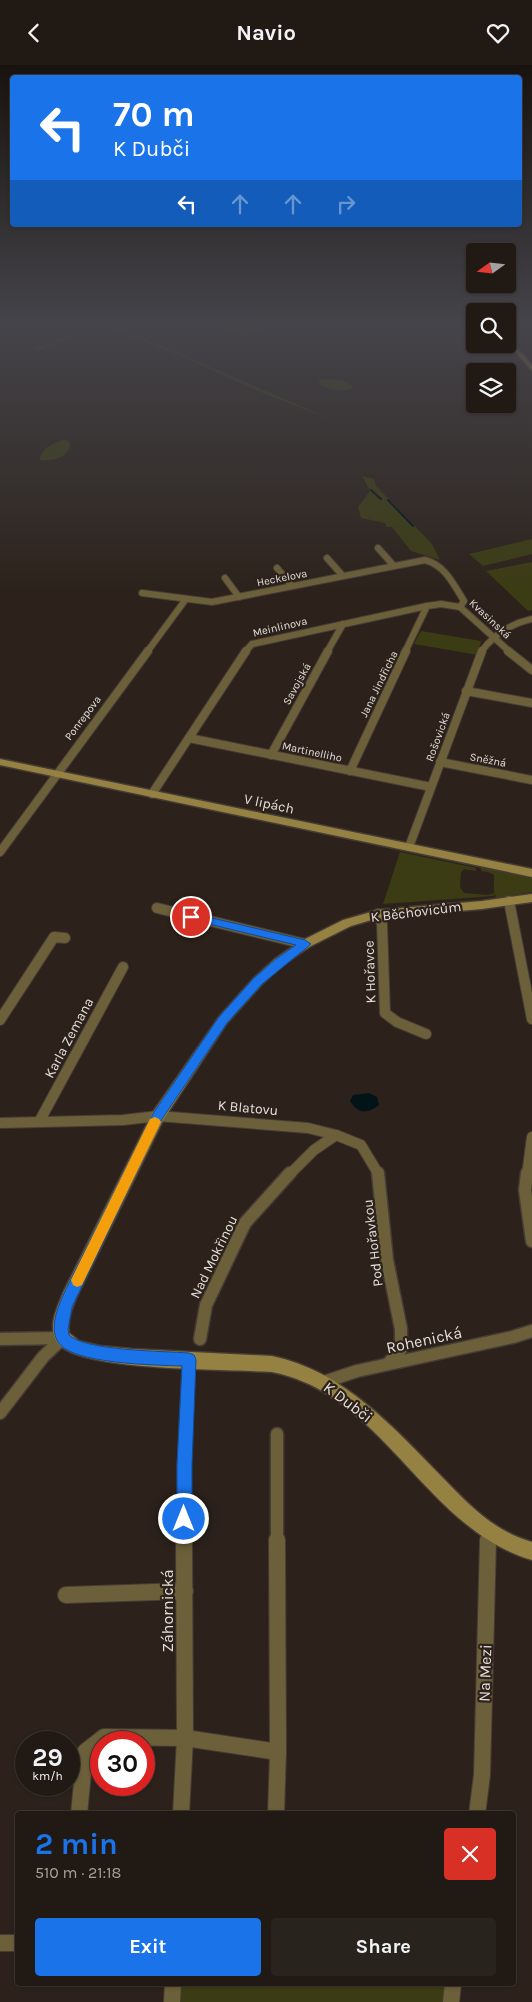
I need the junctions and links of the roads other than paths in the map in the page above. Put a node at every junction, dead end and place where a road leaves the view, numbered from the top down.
1 (378, 548) dead end
2 (327, 558) dead end
3 (425, 560) joint
4 (394, 566) junction
5 (277, 568) dead end
6 (343, 576) junction
7 (225, 578) dead end
8 (292, 586) junction
9 (142, 593) dead end
10 (239, 597) junction
11 (186, 599) junction
12 (427, 606) junction
13 (460, 607) junction
14 (532, 619) edge
15 (344, 624) junction
16 (493, 639) junction
17 (532, 670) edge
18 (466, 691) junction
19 (532, 703) edge
20 (189, 738) junction
21 (271, 755) junction
22 (0, 762) edge
23 (440, 762) junction
24 (350, 771) junction
25 (57, 773) junction
26 (532, 780) edge
27 (431, 787) junction
28 (152, 794) junction
29 (409, 847) junction
30 (0, 853) edge
31 (532, 873) edge
32 (532, 898) edge
33 (509, 901) junction
34 (157, 909) dead end
35 (378, 914) junction
36 (65, 938) dead end
37 (305, 944) junction
38 (123, 967) dead end
39 (532, 1019) edge
40 (0, 1020) edge
41 (426, 1034) dead end
42 (158, 1116) junction
43 (39, 1122) junction
44 (1, 1126) edge
45 (336, 1135) junction
46 (532, 1137) edge
47 (532, 1241) edge
48 (532, 1331) edge
49 (63, 1338) junction
50 (0, 1339) edge
51 (200, 1339) dead end
52 (189, 1360) junction
53 (388, 1365) junction
54 (324, 1382) junction
55 (0, 1413) edge
56 (277, 1433) dead end
57 (488, 1533) junction
58 (532, 1551) edge
59 (185, 1591) junction
60 (66, 1595) dead end
61 (185, 1738) junction
62 (278, 1752) junction
63 (79, 1811) edge
64 (181, 1811) edge
65 (276, 1811) edge
66 (477, 1811) edge
67 (0, 1943) edge
68 (15, 1943) edge
69 (173, 1986) edge
70 (454, 1986) edge
71 (172, 2002) edge
72 (451, 2002) edge

1 - 4 street
2 - 6 street
3 - 4 street, Heckelova
3 - 13 street, Kvasinská
4 - 6 street, Heckelova
5 - 8 street
6 - 8 street, Heckelova
7 - 10 street
8 - 10 street, Heckelova
9 - 11 street, Heckelova
10 - 11 street, Heckelova
11 - 25 street, Ponrepova
12 - 13 street, Meinlinova
12 - 15 street, Meinlinova
12 - 24 street, Jana Jindřicha
13 - 16 street, Kvasinská
14 - 16 street, Rošovická
15 - 20 street, Meinlinova
15 - 21 street, Savojská
16 - 17 street, Kvasinská
16 - 18 street, Rošovická
18 - 19 street
18 - 23 street, Rošovická
20 - 21 street, Martinelliho
20 - 28 street, Meinlinova
21 - 24 street, Martinelliho
22 - 25 street, V lipách
23 - 26 street, Sněžná
23 - 27 street, Rošovická
24 - 27 street, Martinelliho
25 - 28 street, V lipách
25 - 30 street, Ponrepova
27 - 29 street, Rošovická
28 - 29 street, V lipách
29 - 31 street, V lipách
32 - 33 street, K Běchovicům
33 - 35 street, K Běchovicům
33 - 39 street
34 - 37 street
35 - 37 street, K Běchovicům
35 - 41 street, K Hořavce
36 - 40 street
37 - 42 street, K Běchovicům
38 - 43 street, Karla Zemana
42 - 43 street, K Blatovu
42 - 45 street, K Blatovu
42 - 49 street, K Běchovicům
43 - 44 street, K Blatovu
45 - 51 street, Nad Mokřinou
45 - 53 street, Pod Hořavkou
46 - 47 street
48 - 53 street, Rohenická
49 - 50 street
49 - 52 street, K Dubči
49 - 55 street
52 - 54 street, K Dubči
52 - 59 street, Záhornická
53 - 54 street, Rohenická
54 - 57 street, K Dubči
56 - 62 street
57 - 58 street, K Dubči
57 - 66 street, Na Mezi
59 - 60 street
59 - 61 street, Záhornická
61 - 62 street
61 - 63 street
61 - 64 street, Záhornická
62 - 65 street
67 - 68 street
69 - 71 street
70 - 72 street

